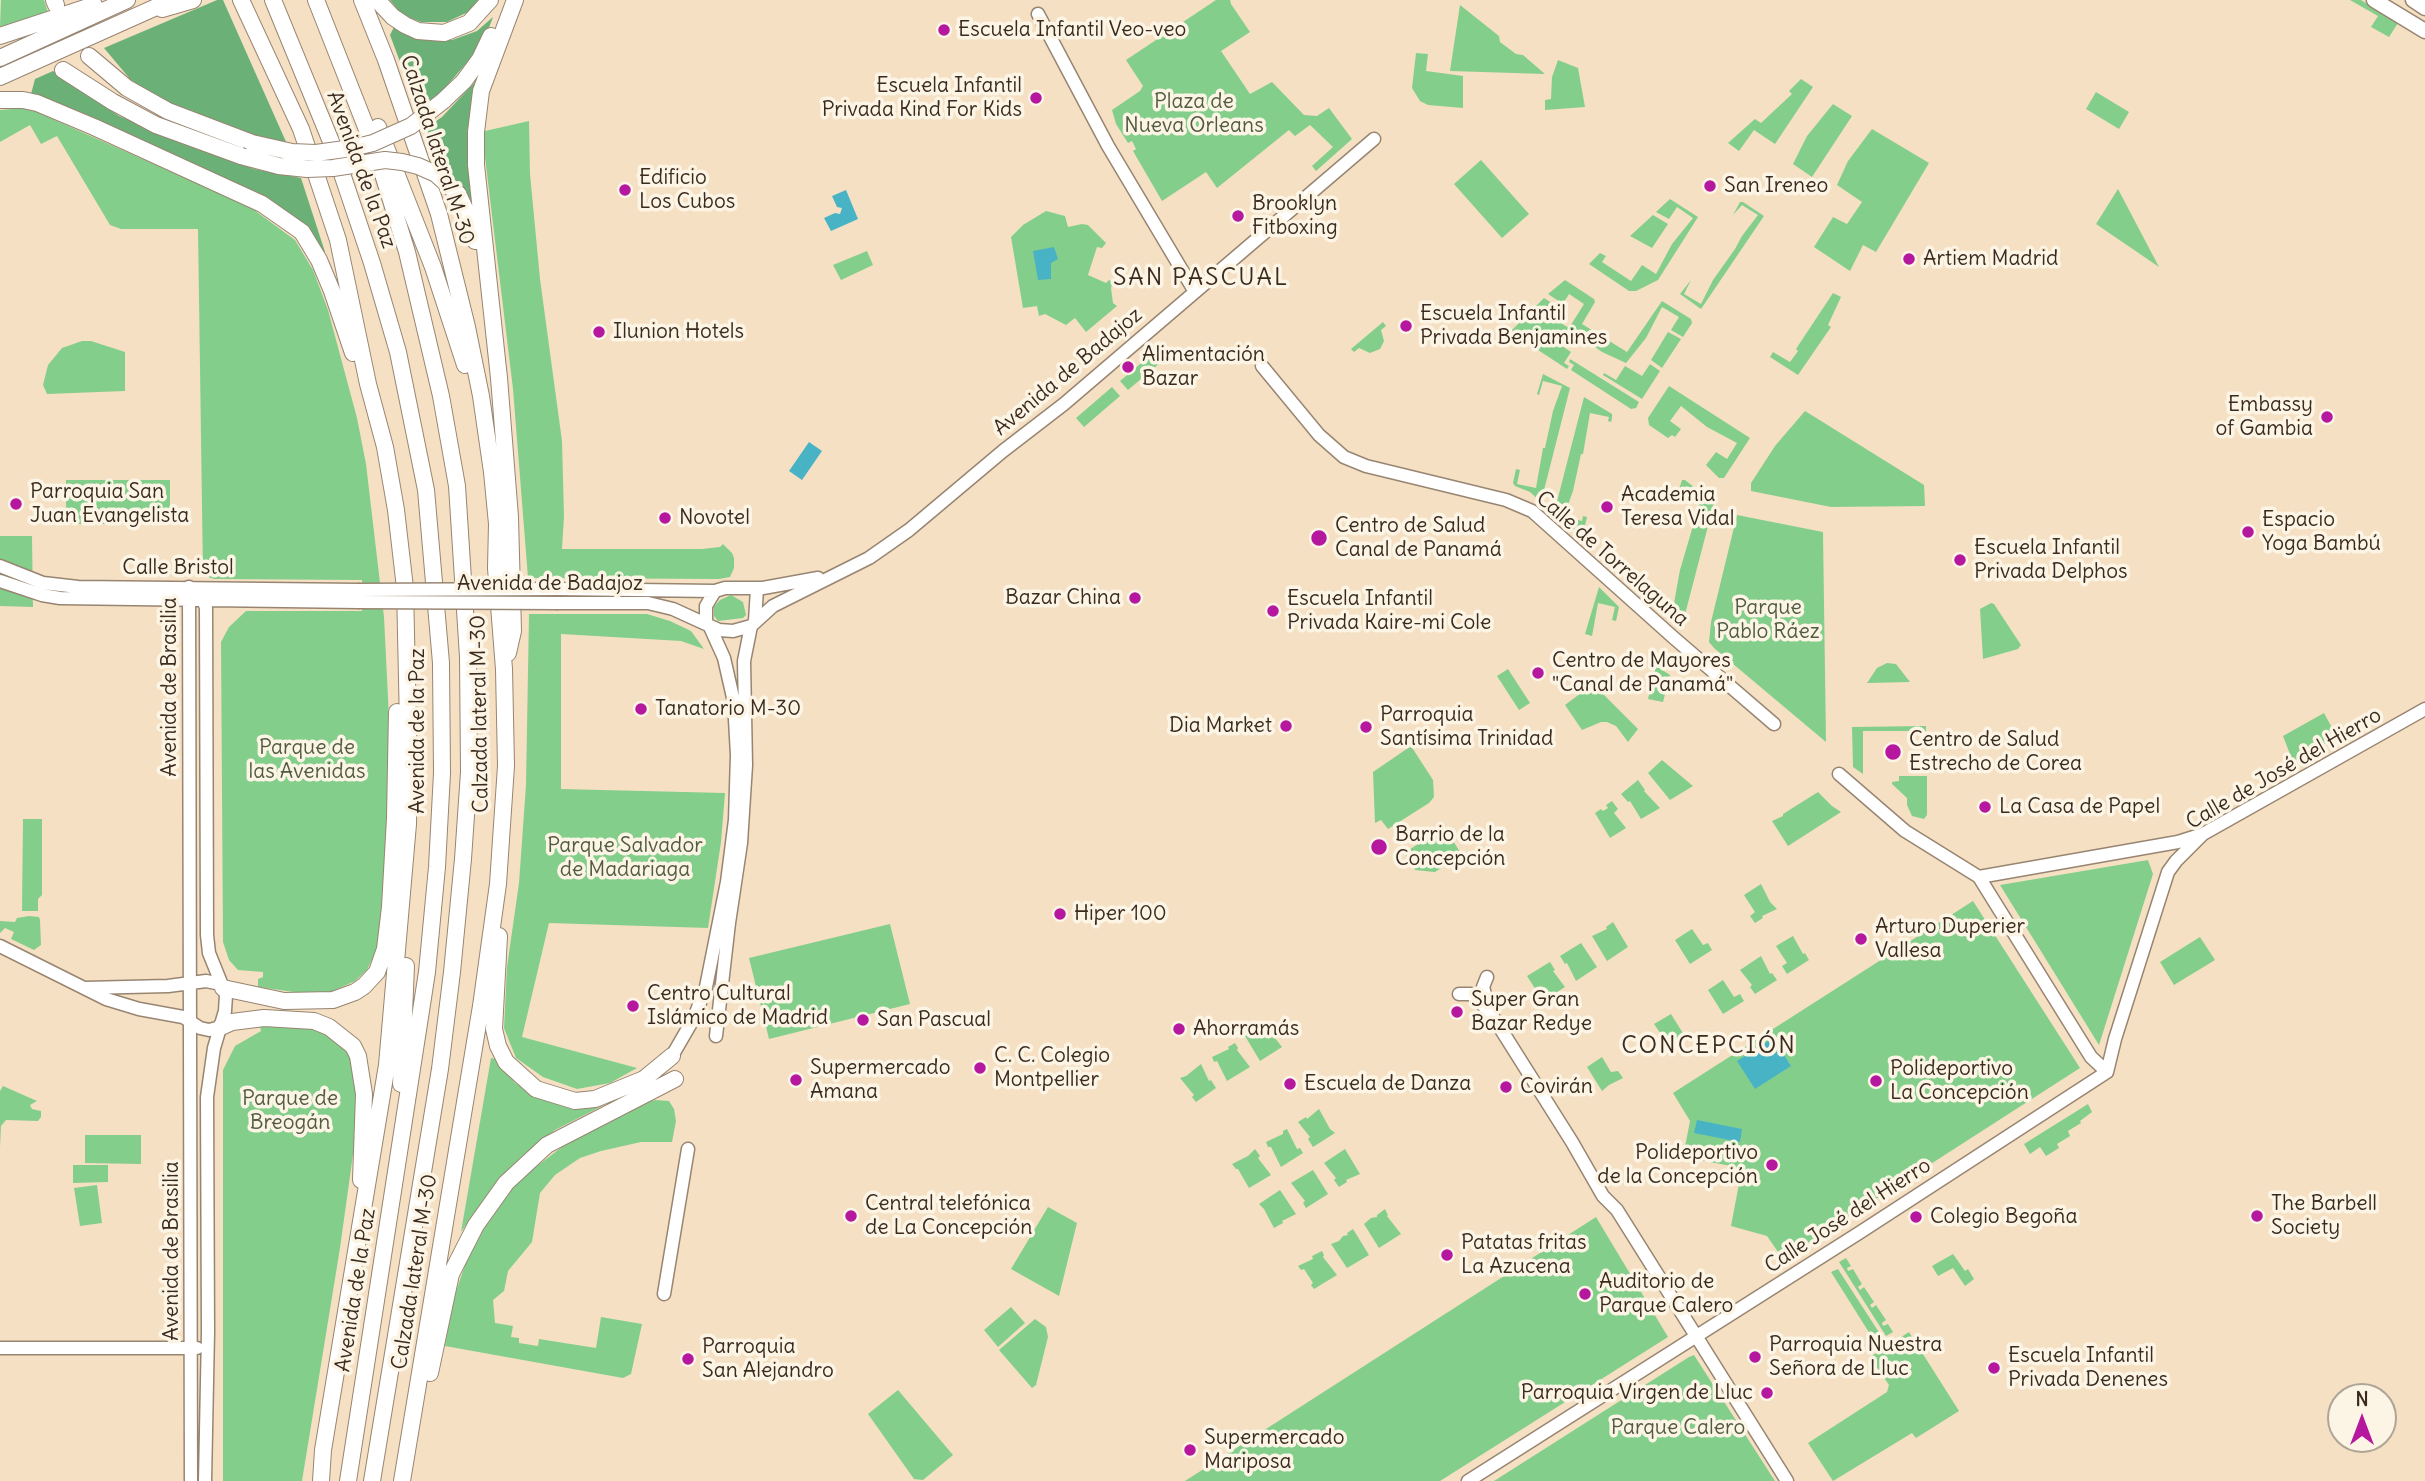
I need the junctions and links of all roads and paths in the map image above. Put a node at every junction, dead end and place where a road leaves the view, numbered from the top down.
1 (106, 0) edge
2 (127, 0) edge
3 (172, 0) edge
4 (193, 0) edge
5 (241, 0) edge
6 (273, 0) edge
7 (316, 0) edge
8 (327, 0) edge
9 (362, 0) edge
10 (377, 0) edge
11 (490, 0) edge
12 (2374, 0) edge
13 (2413, 0) edge
14 (511, 3) edge
15 (2425, 8) edge
16 (139, 15) junction
17 (1038, 15) dead end
18 (2425, 31) edge
19 (0, 36) edge
20 (89, 56) dead end
21 (0, 58) edge
22 (63, 70) dead end
23 (0, 77) edge
24 (0, 100) edge
25 (1374, 139) dead end
26 (1195, 292) junction
27 (1262, 366) dead end
28 (499, 378) junction
29 (368, 384) junction
30 (0, 566) edge
31 (496, 568) junction
32 (844, 571) junction
33 (0, 581) edge
34 (757, 589) junction
35 (715, 591) junction
36 (189, 594) junction
37 (359, 596) junction
38 (204, 600) junction
39 (405, 617) junction
40 (753, 623) junction
41 (708, 625) junction
42 (504, 668) junction
43 (2425, 709) edge
44 (1774, 724) dead end
45 (1839, 774) dead end
46 (408, 824) junction
47 (2203, 834) junction
48 (1979, 877) junction
49 (498, 884) junction
50 (0, 946) edge
51 (1488, 977) dead end
52 (189, 983) junction
53 (222, 986) junction
54 (81, 987) junction
55 (1459, 994) dead end
56 (1490, 1012) junction
57 (190, 1020) junction
58 (221, 1027) junction
59 (716, 1036) dead end
60 (672, 1056) joint
61 (2107, 1072) junction
62 (675, 1079) dead end
63 (400, 1148) junction
64 (688, 1149) dead end
65 (359, 1239) junction
66 (664, 1294) dead end
67 (1695, 1336) junction
68 (191, 1347) junction
69 (0, 1348) edge
70 (206, 1374) junction
71 (191, 1481) edge
72 (205, 1481) edge
73 (318, 1481) edge
74 (348, 1481) edge
75 (372, 1481) edge
76 (404, 1481) edge
77 (1468, 1481) edge
78 (1787, 1481) edge

1 - 19 highway
2 - 21 highway
3 - 16 highway
4 - 16 highway
5 - 29 highway
6 - 63 highway, Avenida de la Paz
7 - 75 highway, Avenida de la Paz
8 - 31 highway
9 - 31 highway, Calzada lateral M-30
10 - 11 highway
12 - 18 main road
13 - 15 main road
14 - 20 highway, bridge
14 - 28 highway
16 - 23 highway
17 - 26 street
22 - 28 highway, bridge
24 - 29 highway
25 - 26 street, Avenida de Badajoz
26 - 32 street, Avenida de Badajoz
27 - 44 street, Calle de Torrelaguna
28 - 42 highway
29 - 39 highway
30 - 36 street, Calle Bristol
31 - 42 highway, Calzada lateral M-30
32 - 34 street, Avenida de Badajoz
32 - 40 street, Avenida de Badajoz
33 - 36 street, Calle Bristol
34 - 35 street, Avenida de Badajoz
34 - 40 street
35 - 37 street, Avenida de Badajoz, bridge
35 - 41 street
36 - 37 street, Calle Bristol
36 - 38 street, Avenida de Brasilia
36 - 52 street, Avenida de Brasilia
37 - 38 street, Calle Bristol
37 - 41 street, Avenida de Badajoz, bridge
38 - 53 street, Avenida de Brasilia
39 - 46 highway
39 - 53 highway
40 - 41 street, Avenida de Badajoz
40 - 59 street
41 - 60 street
42 - 49 highway, Calzada lateral M-30
43 - 47 street, Calle de José del Hierro
45 - 48 street
46 - 63 highway
46 - 65 highway
47 - 48 street
47 - 61 street, Calle de José del Hierro
48 - 61 street
49 - 60 highway
49 - 76 highway, Calzada lateral M-30
50 - 54 street
51 - 56 street
52 - 53 street
52 - 54 street
52 - 57 street
53 - 58 street
54 - 57 street
55 - 56 street
56 - 67 street
57 - 58 street
57 - 68 street, Avenida de Brasilia
58 - 65 highway
58 - 70 street, Avenida de Brasilia
61 - 67 street, Calle José del Hierro
62 - 76 highway
63 - 74 highway, Avenida de la Paz
64 - 66 street
65 - 73 highway
67 - 77 street, Calle José del Hierro
67 - 78 street
68 - 69 street
68 - 70 street
68 - 71 street, Avenida de Brasilia
70 - 72 street, Avenida de Brasilia

